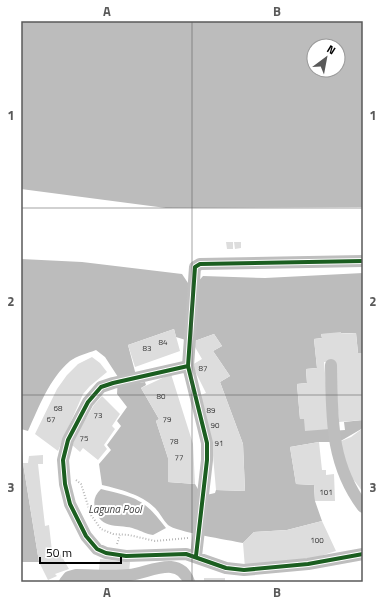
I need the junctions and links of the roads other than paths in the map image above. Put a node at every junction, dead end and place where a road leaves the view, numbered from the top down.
1 (363, 261) edge
2 (331, 365) dead end
3 (188, 366) junction
4 (363, 507) edge
5 (363, 554) edge
6 (142, 556) junction
7 (196, 556) junction
8 (142, 572) junction
9 (65, 582) edge
10 (189, 582) edge

1 - 3 street
2 - 4 street
3 - 6 street
3 - 7 street
5 - 7 street
6 - 7 street
6 - 8 street
8 - 9 street
8 - 10 street

